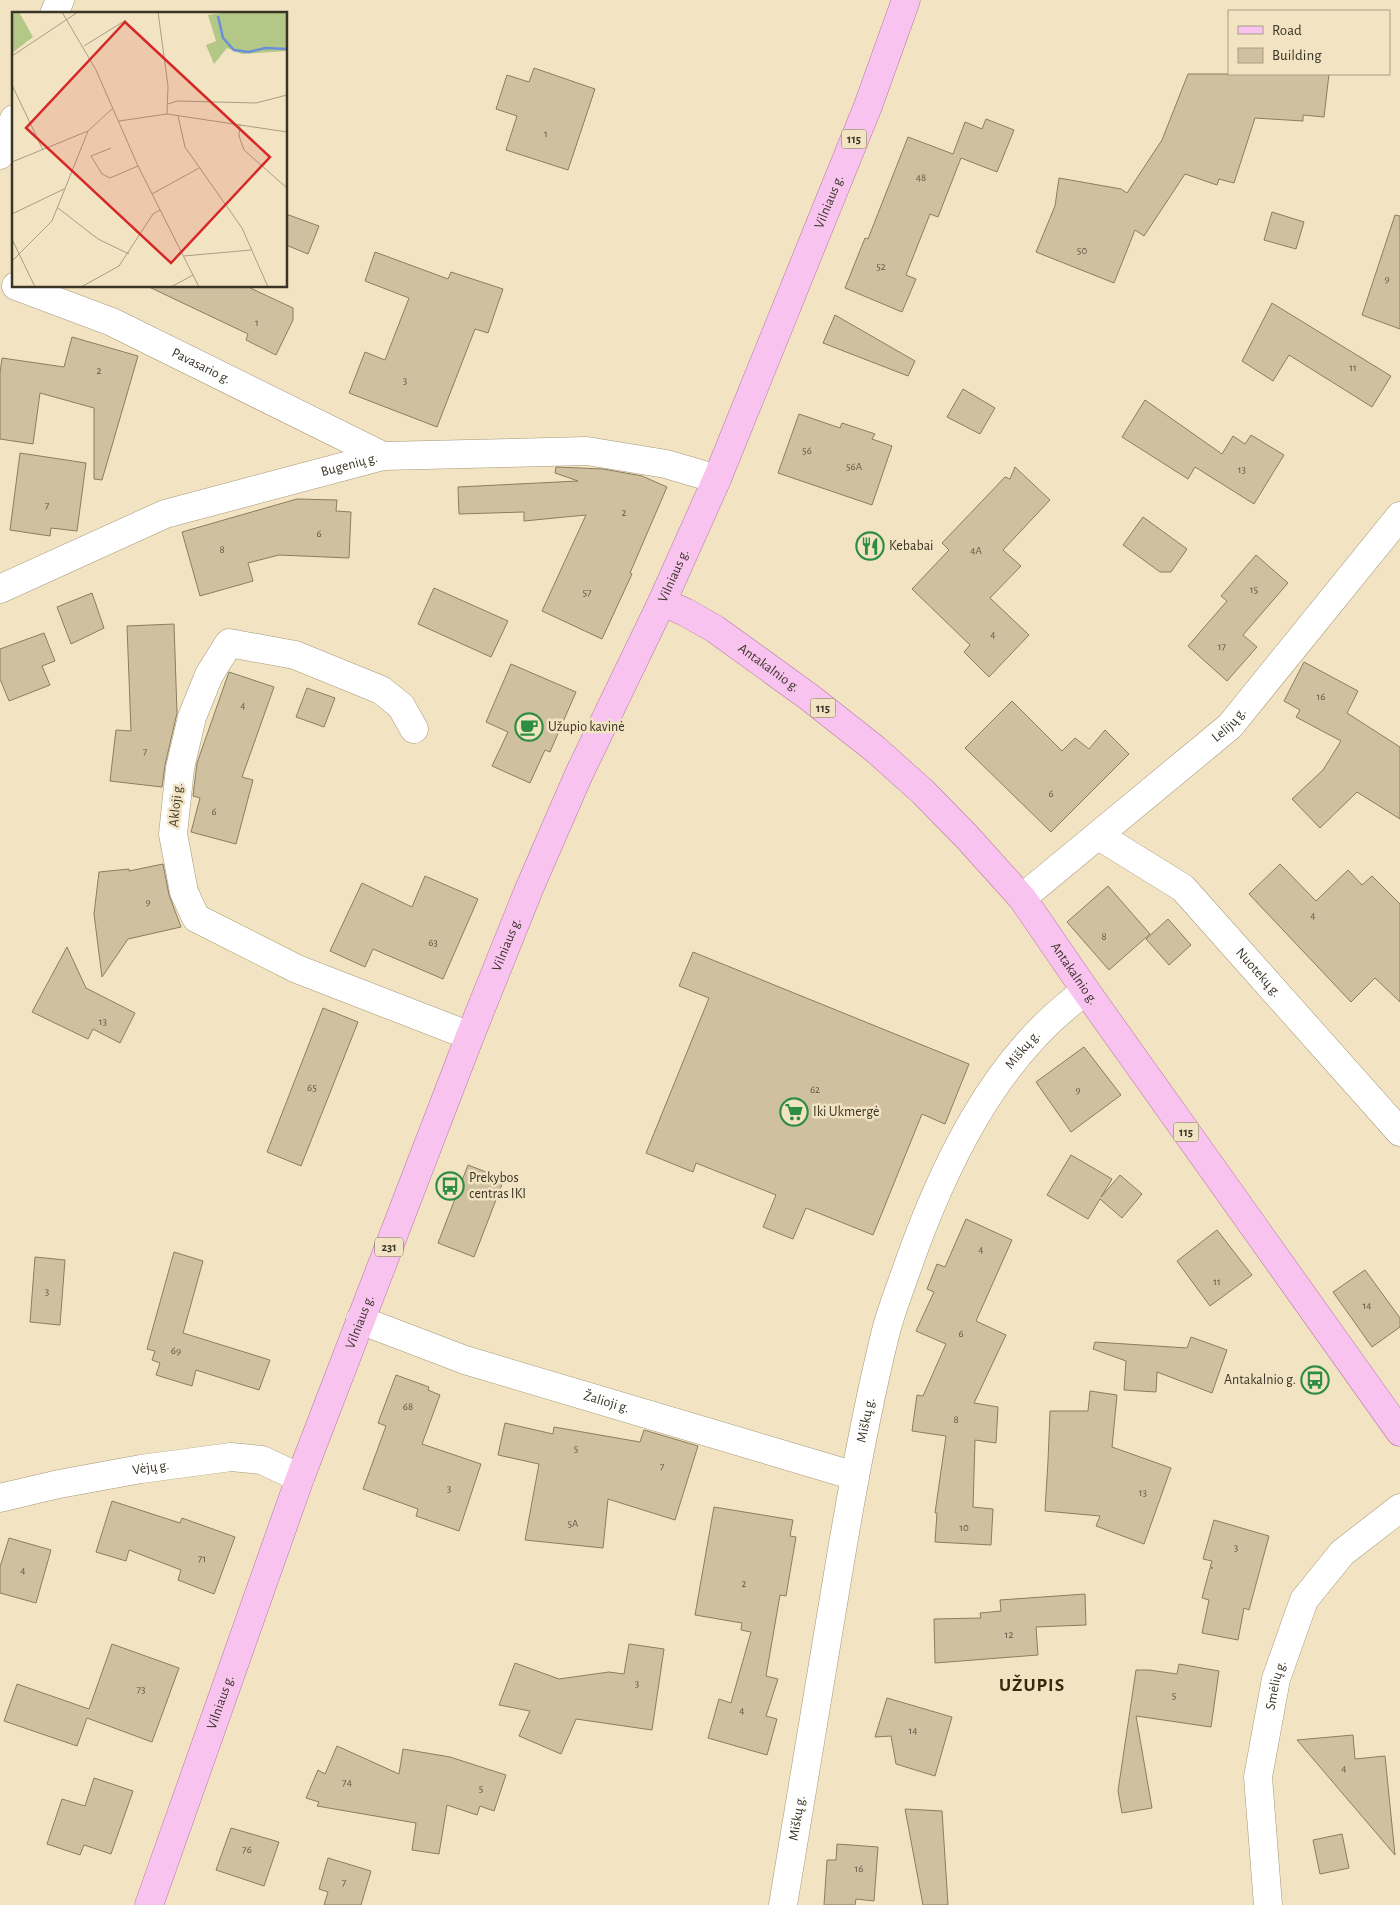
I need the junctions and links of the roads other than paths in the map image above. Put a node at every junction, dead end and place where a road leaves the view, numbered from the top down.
1 (60, 0) edge
2 (906, 0) edge
3 (55, 12) edge
4 (12, 124) edge
5 (0, 155) edge
6 (0, 280) edge
7 (12, 285) edge
8 (20, 288) edge
9 (383, 456) junction
10 (717, 479) junction
11 (1400, 516) edge
12 (0, 589) edge
13 (662, 602) junction
14 (414, 729) dead end
15 (1099, 836) junction
16 (1022, 898) junction
17 (1086, 991) junction
18 (470, 1036) junction
19 (1400, 1132) edge
20 (360, 1320) junction
21 (1400, 1432) edge
22 (855, 1476) junction
23 (300, 1478) junction
24 (0, 1498) edge
25 (1400, 1508) edge
26 (149, 1905) edge
27 (783, 1905) edge
28 (1268, 1905) edge

1 - 3 street
2 - 10 main road, Vilniaus g. / 115
4 - 5 street
6 - 7 street, Pavasario g.
8 - 9 street, Pavasario g.
9 - 10 street, Bugenių g.
9 - 12 street, Bugenių g.
10 - 13 main road, Vilniaus g. / 115
11 - 15 street, Lelijų g.
13 - 16 main road, Antakalnio g. / 115
13 - 18 main road, Vilniaus g. / 231
14 - 18 street, Akloji g.
15 - 16 street, Lelijų g.
15 - 19 street, Nuotekų g.
16 - 17 main road, Antakalnio g. / 115
17 - 21 main road, Antakalnio g. / 115
17 - 22 street, Miškų g.
18 - 20 main road, Vilniaus g. / 231
20 - 22 street, Žalioji g.
20 - 23 main road, Vilniaus g. / 231
22 - 27 street, Miškų g.
23 - 24 street, Vėjų g.
23 - 26 main road, Vilniaus g. / 231
25 - 28 street, Smėlių g.

